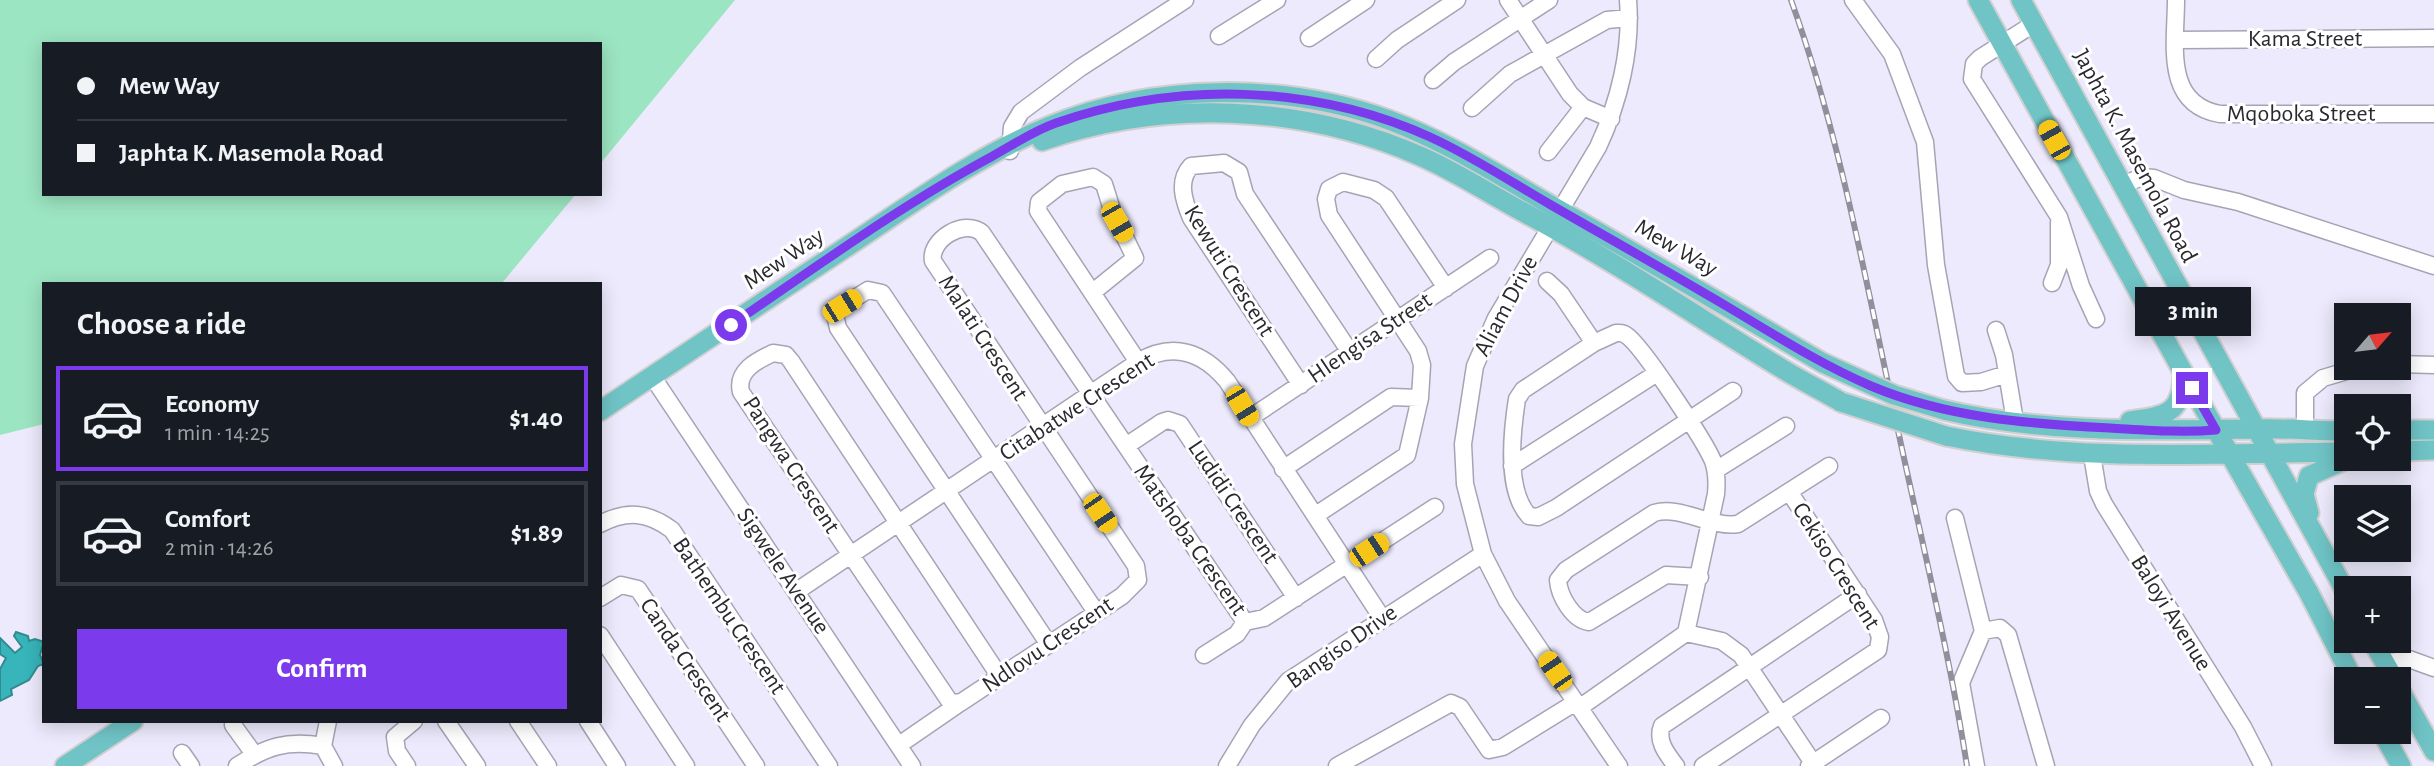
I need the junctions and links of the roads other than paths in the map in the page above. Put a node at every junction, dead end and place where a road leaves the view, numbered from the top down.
1 (1185, 0) edge
2 (1277, 0) edge
3 (1366, 0) edge
4 (1457, 0) edge
5 (1508, 0) edge
6 (1549, 0) edge
7 (1628, 0) edge
8 (1853, 0) edge
9 (1978, 0) edge
10 (2022, 0) edge
11 (2176, 0) edge
12 (1520, 17) junction
13 (1629, 18) junction
14 (2035, 23) junction
15 (1219, 36) dead end
16 (1309, 38) dead end
17 (2434, 38) edge
18 (2176, 40) junction
19 (2002, 45) junction
20 (1545, 57) junction
21 (1376, 59) dead end
22 (1433, 80) dead end
23 (1583, 107) junction
24 (1472, 108) dead end
25 (2434, 114) edge
26 (1611, 119) junction
27 (1006, 150) junction
28 (1548, 152) dead end
29 (2122, 184) junction
30 (2059, 216) junction
31 (1555, 218) junction
32 (1490, 258) dead end
33 (2434, 266) edge
34 (1547, 281) dead end
35 (2052, 283) dead end
36 (1446, 288) junction
37 (1093, 292) junction
38 (2096, 319) dead end
39 (1397, 320) junction
40 (1996, 330) dead end
41 (1594, 343) junction
42 (1350, 352) junction
43 (1138, 362) junction
44 (2412, 364) edge
45 (2434, 365) edge
46 (2183, 372) junction
47 (1657, 373) junction
48 (2007, 374) junction
49 (2334, 375) edge
50 (652, 376) junction
51 (1301, 385) junction
52 (1733, 391) dead end
53 (1091, 395) junction
54 (1420, 398) junction
55 (602, 410) edge
56 (1250, 418) junction
57 (1688, 421) junction
58 (2015, 421) junction
59 (1786, 426) dead end
60 (1042, 427) junction
61 (2083, 427) junction
62 (2256, 429) junction
63 (2216, 430) junction
64 (2305, 430) junction
65 (2411, 430) edge
66 (2434, 430) edge
67 (2334, 431) edge
68 (1126, 446) junction
69 (2434, 450) edge
70 (2411, 451) edge
71 (2334, 452) edge
72 (2270, 453) junction
73 (2092, 454) junction
74 (2229, 454) junction
75 (995, 460) junction
76 (2334, 464) edge
77 (1512, 466) junction
78 (1829, 466) dead end
79 (1283, 469) junction
80 (1716, 470) junction
81 (946, 492) junction
82 (1790, 493) junction
83 (1435, 507) dead end
84 (1316, 515) junction
85 (1955, 518) dead end
86 (1711, 520) junction
87 (602, 523) edge
88 (897, 523) junction
89 (2315, 537) junction
90 (1483, 554) junction
91 (850, 555) junction
92 (1347, 564) junction
93 (2337, 576) edge
94 (1700, 577) junction
95 (797, 591) junction
96 (1858, 594) junction
97 (602, 597) edge
98 (1296, 598) junction
99 (1096, 612) junction
100 (1381, 618) junction
101 (1245, 622) junction
102 (1983, 631) junction
103 (1686, 634) junction
104 (602, 638) edge
105 (1048, 643) junction
106 (1204, 654) dead end
107 (1750, 666) junction
108 (2347, 667) edge
109 (2396, 667) edge
110 (2434, 668) edge
111 (1000, 677) junction
112 (960, 703) junction
113 (1577, 705) junction
114 (2411, 710) edge
115 (1782, 715) junction
116 (1881, 718) dead end
117 (130, 723) edge
118 (328, 723) edge
119 (412, 723) edge
120 (447, 723) edge
121 (519, 723) edge
122 (589, 723) edge
123 (233, 725) dead end
124 (2389, 744) edge
125 (899, 745) junction
126 (323, 746) junction
127 (2434, 751) edge
128 (254, 754) junction
129 (823, 764) edge
130 (1812, 765) edge
131 (65, 766) edge
132 (237, 766) edge
133 (334, 766) edge
134 (407, 766) edge
135 (477, 766) edge
136 (548, 766) edge
137 (617, 766) edge
138 (686, 766) edge
139 (756, 766) edge
140 (912, 766) edge
141 (1227, 766) edge
142 (1337, 766) edge
143 (1619, 766) edge
144 (1676, 766) edge
145 (1703, 766) edge
146 (1976, 766) edge
147 (2046, 766) edge
148 (2263, 766) edge
149 (2401, 766) edge

1 - 27 street
2 - 15 street
3 - 16 street
4 - 21 street
5 - 12 street
6 - 12 street
7 - 13 street, Aliam Drive
8 - 48 street
9 - 19 main road
10 - 14 main road, Japhta K. Masemola Road
11 - 18 street, Mqoboka Street
12 - 20 street
12 - 22 street
13 - 20 street
13 - 26 street, Aliam Drive
14 - 19 street
14 - 29 main road, Japhta K. Masemola Road
17 - 18 street, Kama Street
18 - 25 street, Mqoboka Street
19 - 30 street
19 - 46 main road
20 - 23 street
20 - 24 street
23 - 26 street
23 - 28 street
26 - 31 street, Aliam Drive
27 - 31 main road, Mew Way
27 - 50 main road, Mew Way
29 - 33 street
29 - 62 main road, Japhta K. Masemola Road
30 - 35 street
30 - 38 street
31 - 58 main road, Mew Way, bridge
31 - 73 main road, Mew Way, bridge
31 - 90 street, Aliam Drive
32 - 36 street, Hlengisa Street
34 - 41 street
36 - 39 street, Hlengisa Street
36 - 39 street
37 - 37 street
37 - 43 street
39 - 42 street, Hlengisa Street
39 - 54 street
40 - 48 street
41 - 47 street
41 - 77 street
42 - 51 street, Hlengisa Street
42 - 51 street, Kewuti Crescent
43 - 53 street, Citabatwe Crescent
43 - 56 street, Citabatwe Crescent
44 - 45 street
46 - 61 main road
46 - 63 main road
47 - 57 street
47 - 77 street
48 - 58 street
49 - 64 street
50 - 55 main road, Mew Way
50 - 95 street, Sigwele Avenue
51 - 56 street, Hlengisa Street
52 - 57 street
53 - 60 street, Citabatwe Crescent
53 - 60 street, Malati Crescent
53 - 68 street, Matshoba Crescent
54 - 79 street
54 - 84 street
56 - 79 street, Citabatwe Crescent
57 - 77 street
57 - 80 street
58 - 61 main road, Mew Way
59 - 80 street
60 - 75 street, Citabatwe Crescent
60 - 99 street, Ndlovu Crescent
61 - 63 main road, Mew Way
62 - 63 main road, Mew Way
62 - 64 main road, Mew Way
62 - 72 main road, Japhta K. Masemola Road
63 - 74 main road
64 - 67 main road, Mew Way
65 - 66 main road
68 - 98 street, Ludidi Crescent
68 - 101 street, Matshoba Crescent
69 - 70 main road
71 - 72 main road, Mew Way
72 - 74 main road, Mew Way
72 - 89 main road, Japhta K. Masemola Road
73 - 74 main road, Mew Way
73 - 148 street, Baloyi Avenue
74 - 108 main road
75 - 81 street, Citabatwe Crescent
75 - 81 street
75 - 99 street
76 - 89 main road
78 - 82 street, Cekiso Crescent
79 - 84 street, Citabatwe Crescent
80 - 86 street
81 - 88 street, Citabatwe Crescent
81 - 105 street
82 - 86 street, Cekiso Crescent
82 - 96 street, Cekiso Crescent
83 - 92 street, Matshoba Crescent
84 - 92 street, Citabatwe Crescent
85 - 102 street
86 - 94 street
86 - 94 street, Cekiso Crescent
87 - 129 street, Bathembu Crescent
88 - 91 street, Citabatwe Crescent
88 - 91 street, Pangwa Crescent
88 - 111 street
89 - 93 main road, Japhta K. Masemola Road
90 - 100 street, Bangiso Drive
90 - 113 street, Aliam Drive
91 - 95 street, Citabatwe Crescent
91 - 112 street, Ndlovu Crescent
92 - 98 street, Matshoba Crescent
92 - 100 street, Citabatwe Crescent
94 - 103 street
95 - 125 street, Sigwele Avenue
96 - 107 street
96 - 115 street, Cekiso Crescent
97 - 139 street, Canda Crescent
98 - 101 street, Matshoba Crescent
99 - 105 street, Ndlovu Crescent
100 - 141 street, Bangiso Drive
101 - 106 street
102 - 146 street
102 - 147 street
103 - 107 street
103 - 113 street
104 - 138 street
105 - 111 street, Ndlovu Crescent
107 - 115 street
107 - 144 street
109 - 110 street
111 - 112 street, Ndlovu Crescent
112 - 125 street
113 - 142 street
113 - 143 street, Aliam Drive
114 - 127 main road
115 - 130 street
115 - 145 street
116 - 130 street
117 - 131 main road
118 - 126 street
119 - 134 street
120 - 135 street
121 - 136 street
122 - 137 street
123 - 128 street
124 - 149 main road
125 - 140 street, Sigwele Avenue
126 - 128 street
126 - 133 street
128 - 132 street

